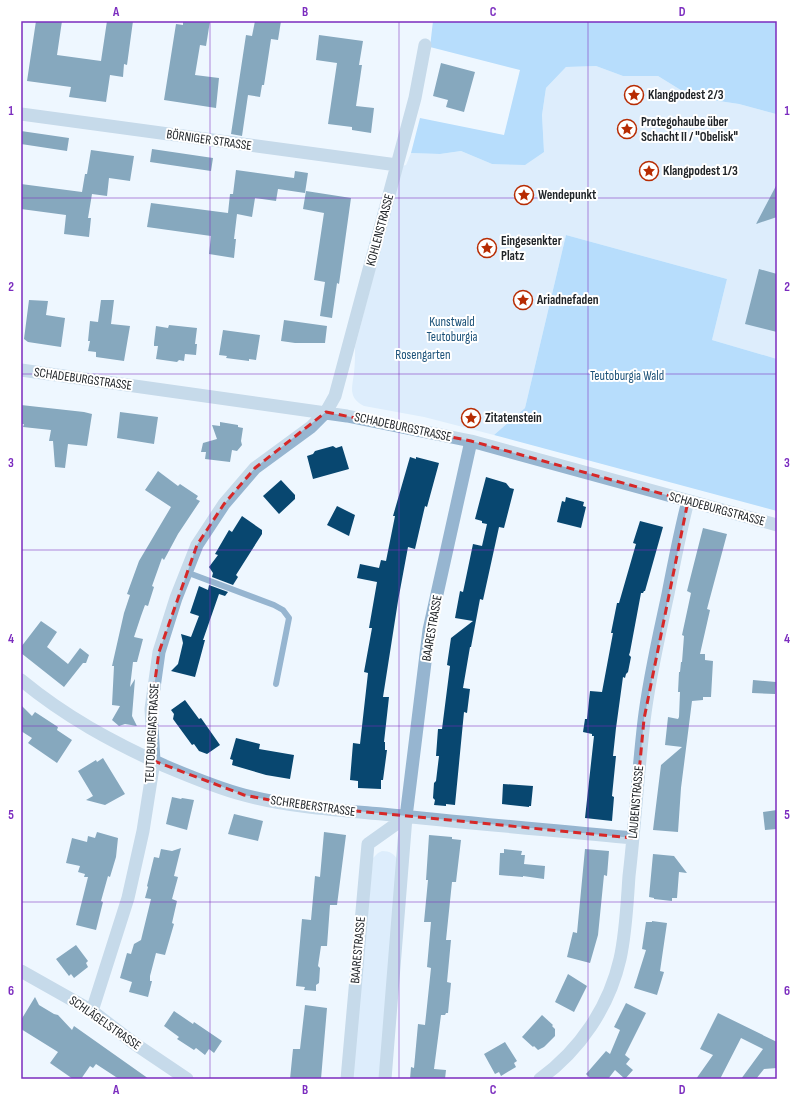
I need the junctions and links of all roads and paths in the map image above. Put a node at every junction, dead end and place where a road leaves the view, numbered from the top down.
1 (425, 45) dead end
2 (21, 114) edge
3 (397, 166) junction
4 (21, 370) edge
5 (326, 412) junction
6 (471, 441) junction
7 (688, 501) junction
8 (777, 525) edge
9 (186, 572) junction
10 (21, 680) edge
11 (276, 684) dead end
12 (154, 761) junction
13 (406, 817) junction
14 (633, 838) junction
15 (21, 971) edge
16 (92, 1011) junction
17 (187, 1079) edge
18 (347, 1079) edge
19 (385, 1079) edge
20 (540, 1079) edge

1 - 3 street, KOHLENSTRASSE
2 - 3 street, BÖRNIGER STRASSE
3 - 5 street, KOHLENSTRASSE
4 - 5 street, SCHADEBURGSTRASSE
5 - 6 street, SCHADEBURGSTRASSE
5 - 9 street, TEUTOBURGIASTRASSE
6 - 7 street, SCHADEBURGSTRASSE
6 - 13 street, BAARESTRASSE
7 - 8 street, SCHADEBURGSTRASSE
7 - 14 street, LAUBENSTRASSE
9 - 11 lane
9 - 12 street, TEUTOBURGIASTRASSE
10 - 12 street, SCHREBERSTRASSE
12 - 13 street, SCHREBERSTRASSE
12 - 16 street, TEUTOBURGIASTRASSE
13 - 14 street, SCHREBERSTRASSE
13 - 18 street, BAARESTRASSE
13 - 19 street, BAARESTRASSE
14 - 20 street, LAUBENSTRASSE
15 - 16 street, SCHLÄGELSTRASSE
16 - 17 street, SCHLÄGELSTRASSE

